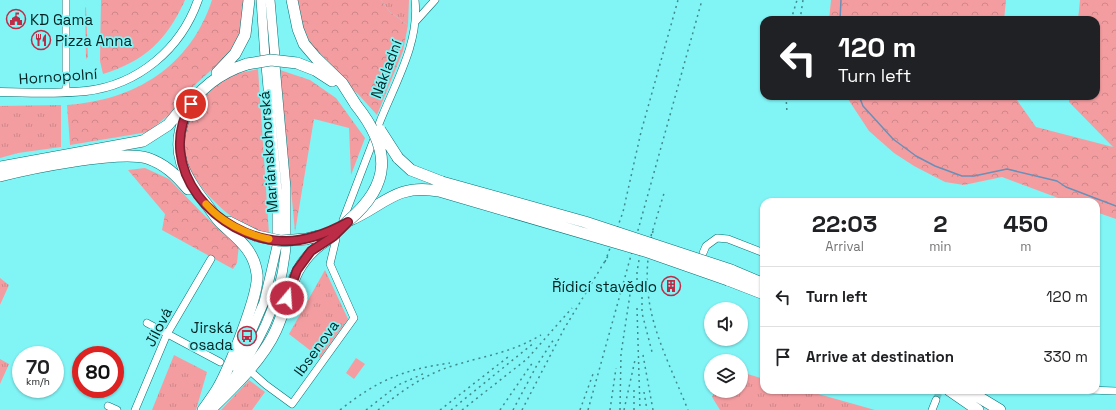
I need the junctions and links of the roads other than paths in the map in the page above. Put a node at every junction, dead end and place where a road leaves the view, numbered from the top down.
1 (66, 0) edge
2 (198, 0) edge
3 (249, 0) edge
4 (261, 0) edge
5 (270, 0) edge
6 (292, 0) edge
7 (415, 0) edge
8 (435, 0) edge
9 (416, 21) junction
10 (270, 61) junction
11 (218, 76) junction
12 (0, 92) edge
13 (66, 92) junction
14 (194, 100) junction
15 (356, 105) junction
16 (379, 124) dead end
17 (374, 139) dead end
18 (82, 156) junction
19 (45, 162) junction
20 (0, 167) edge
21 (0, 176) edge
22 (214, 214) junction
23 (346, 221) junction
24 (336, 239) dead end
25 (319, 240) junction
26 (760, 251) edge
27 (704, 254) dead end
28 (211, 259) dead end
29 (729, 275) junction
30 (760, 283) edge
31 (760, 292) edge
32 (147, 323) dead end
33 (167, 334) junction
34 (220, 362) dead end
35 (248, 369) junction
36 (1100, 390) edge
37 (1116, 391) edge
38 (955, 394) edge
39 (974, 394) edge
40 (936, 400) tunnel mouth
41 (108, 406) dead end
42 (117, 410) edge
43 (135, 410) edge
44 (203, 410) edge
45 (208, 410) edge
46 (932, 410) edge
47 (978, 410) edge
48 (1000, 410) edge

1 - 13 street
2 - 13 street, Hornopolní
3 - 11 highway
4 - 10 main road, Mariánskohorská
5 - 10 main road, Mariánskohorská
6 - 15 highway
7 - 9 street, Nákladní
8 - 9 street, Nákladní
9 - 16 street, Nákladní
10 - 45 main road, Mariánskohorská
11 - 14 highway
11 - 15 highway, bridge
12 - 13 street, Hornopolní
14 - 18 highway
14 - 22 highway
15 - 23 highway, bridge
15 - 29 highway, bridge
17 - 23 street
18 - 19 highway
18 - 22 highway
19 - 20 highway
19 - 21 highway
22 - 25 highway, bridge
22 - 44 highway
23 - 25 highway, bridge
23 - 29 highway, bridge
24 - 35 street, Ibsenova
25 - 35 highway
26 - 27 street
28 - 33 street, Jílová
29 - 30 highway
29 - 31 highway
32 - 33 street
33 - 34 street
33 - 43 street, Jílová
35 - 45 highway
36 - 37 street
38 - 47 highway
39 - 48 highway
40 - 46 street
41 - 42 street

